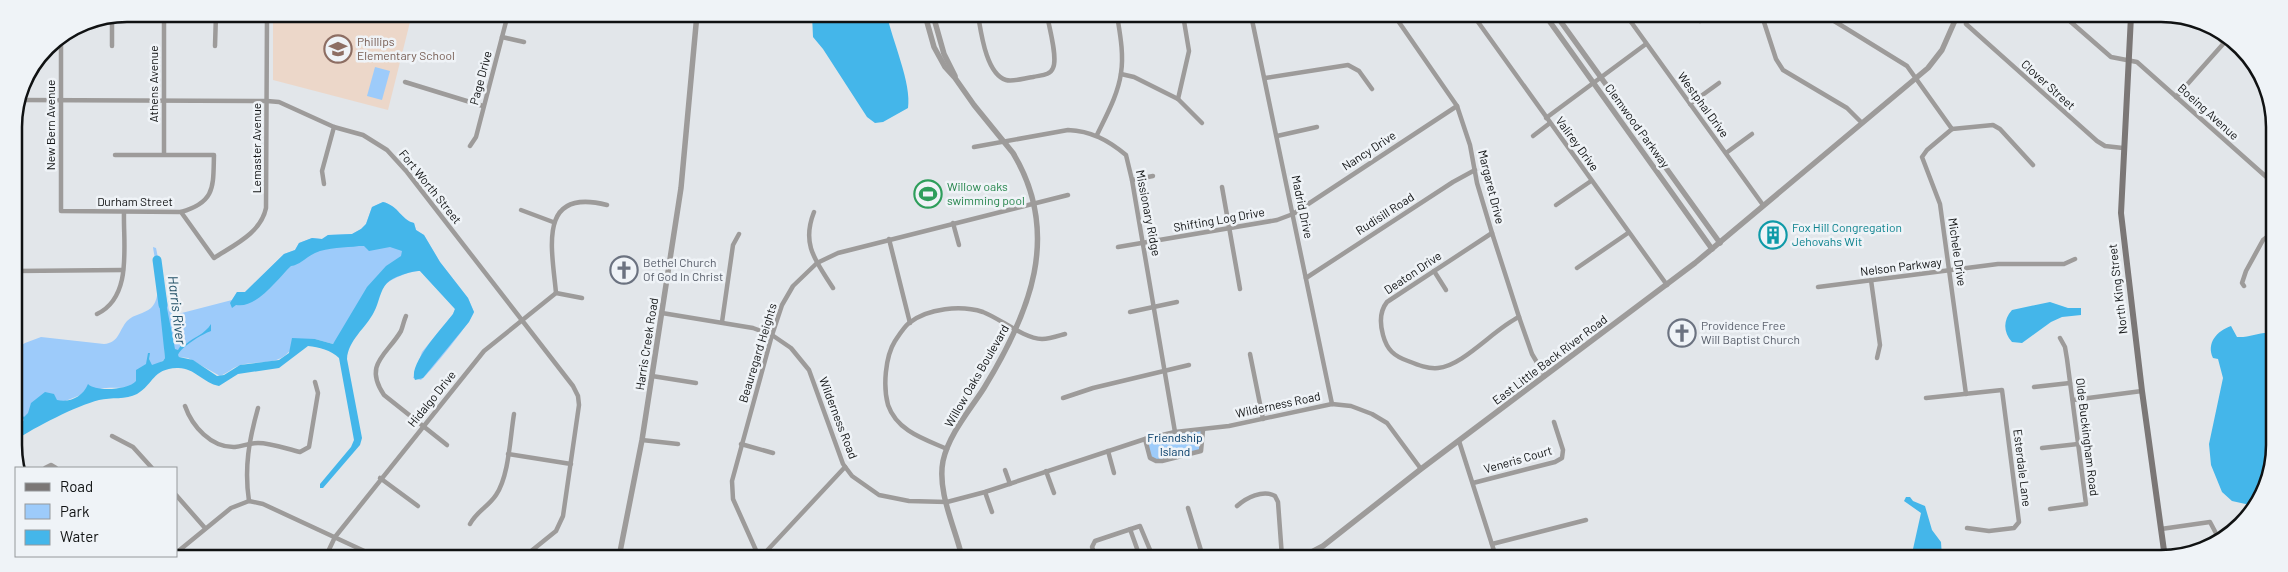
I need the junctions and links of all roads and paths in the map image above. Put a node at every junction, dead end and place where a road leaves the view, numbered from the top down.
1 (164, 22) edge
2 (216, 22) edge
3 (267, 22) edge
4 (506, 22) edge
5 (696, 22) edge
6 (927, 22) edge
7 (935, 22) edge
8 (979, 22) edge
9 (1048, 22) edge
10 (1118, 22) edge
11 (1184, 22) edge
12 (1253, 22) edge
13 (1399, 22) edge
14 (1477, 22) edge
15 (1551, 22) edge
16 (1561, 22) edge
17 (1631, 22) edge
18 (1764, 22) edge
19 (1836, 22) edge
20 (1955, 22) edge
21 (2071, 22) edge
22 (2131, 22) edge
23 (112, 24) edge
24 (1966, 24) dead end
25 (502, 37) junction
26 (524, 42) dead end
27 (1646, 44) junction
28 (2223, 44) edge
29 (112, 46) dead end
30 (216, 46) dead end
31 (61, 47) edge
32 (2128, 59) junction
33 (1121, 74) junction
34 (1600, 77) junction
35 (955, 78) junction
36 (1265, 78) junction
37 (1917, 78) junction
38 (404, 82) dead end
39 (1592, 83) junction
40 (1719, 83) dead end
41 (1372, 89) dead end
42 (2176, 97) junction
43 (1178, 99) junction
44 (26, 100) edge
45 (61, 100) junction
46 (164, 100) junction
47 (267, 100) junction
48 (1690, 104) junction
49 (483, 106) junction
50 (1457, 106) junction
51 (1546, 118) junction
52 (1550, 123) junction
53 (1862, 123) junction
54 (1202, 124) dead end
55 (334, 127) junction
56 (1317, 128) dead end
57 (1952, 129) junction
58 (1752, 134) dead end
59 (1097, 135) junction
60 (1277, 136) junction
61 (1534, 136) dead end
62 (1003, 140) junction
63 (470, 146) dead end
64 (974, 147) dead end
65 (2124, 148) junction
66 (1726, 153) junction
67 (164, 154) junction
68 (115, 155) dead end
69 (2033, 165) dead end
70 (1475, 170) junction
71 (1153, 176) dead end
72 (2266, 177) edge
73 (1132, 180) junction
74 (1591, 181) junction
75 (324, 184) dead end
76 (1222, 187) dead end
77 (1068, 195) dead end
78 (1033, 204) junction
79 (607, 205) dead end
80 (1556, 205) dead end
81 (1763, 206) junction
82 (521, 210) dead end
83 (61, 212) joint
84 (124, 212) junction
85 (181, 212) junction
86 (814, 212) dead end
87 (1293, 214) junction
88 (553, 222) junction
89 (953, 223) junction
90 (1230, 229) junction
91 (1492, 233) junction
92 (1628, 233) junction
93 (739, 234) dead end
94 (2266, 238) edge
95 (890, 239) junction
96 (1143, 243) junction
97 (1720, 243) junction
98 (959, 245) dead end
99 (1118, 247) dead end
100 (1712, 249) junction
101 (214, 258) joint
102 (2075, 259) dead end
103 (817, 263) junction
104 (1577, 268) dead end
105 (123, 270) junction
106 (1950, 270) junction
107 (23, 271) edge
108 (1434, 271) junction
109 (1306, 278) junction
110 (1871, 280) junction
111 (1667, 284) junction
112 (2244, 286) dead end
113 (1818, 287) dead end
114 (834, 288) dead end
115 (1240, 289) dead end
116 (1446, 290) dead end
117 (556, 292) junction
118 (582, 298) dead end
119 (1177, 302) dead end
120 (1154, 306) junction
121 (1130, 312) dead end
122 (662, 313) junction
123 (97, 314) dead end
124 (406, 316) dead end
125 (1519, 317) junction
126 (522, 320) junction
127 (722, 322) junction
128 (910, 323) junction
129 (1016, 328) junction
130 (1065, 334) dead end
131 (772, 335) junction
132 (2060, 338) dead end
133 (1250, 354) dead end
134 (1877, 358) dead end
135 (1189, 365) dead end
136 (1164, 370) junction
137 (652, 376) junction
138 (1545, 376) junction
139 (315, 382) dead end
140 (696, 383) dead end
141 (2070, 383) junction
142 (2034, 387) dead end
143 (2142, 391) junction
144 (1966, 394) junction
145 (1063, 398) dead end
146 (1926, 398) dead end
147 (2073, 400) junction
148 (1332, 404) junction
149 (185, 406) dead end
150 (258, 408) dead end
151 (514, 414) dead end
152 (1263, 419) junction
153 (1554, 422) dead end
154 (422, 426) junction
155 (1203, 430) junction
156 (1175, 432) junction
157 (112, 436) dead end
158 (1145, 439) junction
159 (642, 440) junction
160 (1459, 441) junction
161 (248, 444) junction
162 (678, 444) dead end
163 (741, 444) junction
164 (2078, 444) junction
165 (447, 445) dead end
166 (2042, 448) dead end
167 (947, 449) junction
168 (1108, 451) junction
169 (773, 453) dead end
170 (508, 454) junction
171 (571, 464) junction
172 (151, 467) edge
173 (845, 467) junction
174 (1421, 469) junction
175 (1005, 470) dead end
176 (1046, 471) junction
177 (1114, 473) dead end
178 (380, 478) junction
179 (1473, 483) junction
180 (1010, 484) junction
181 (985, 492) junction
182 (1054, 493) dead end
183 (178, 497) edge
184 (249, 501) junction
185 (947, 502) junction
186 (418, 506) dead end
187 (1237, 506) dead end
188 (1188, 508) dead end
189 (2050, 509) dead end
190 (992, 512) dead end
191 (1586, 520) dead end
192 (470, 524) dead end
193 (205, 528) junction
194 (1967, 528) dead end
195 (1130, 529) junction
196 (2161, 529) junction
197 (2216, 534) edge
198 (335, 537) junction
199 (1492, 544) junction
200 (1150, 549) edge
201 (1201, 549) edge
202 (1281, 549) edge
203 (1319, 549) edge
204 (1494, 549) edge
205 (2164, 549) edge
206 (180, 550) edge
207 (329, 550) edge
208 (362, 550) edge
209 (533, 550) edge
210 (621, 550) edge
211 (757, 550) edge
212 (767, 550) edge
213 (960, 550) edge
214 (1094, 550) edge
215 (1137, 550) edge

1 - 46 street, Athens Avenue
2 - 30 street
3 - 47 street, Lemaster Avenue
4 - 25 street, Page Drive
5 - 122 street, Harris Creek Road
6 - 35 street, Willow Oaks Boulevard
7 - 35 street, Willow Oaks Boulevard
8 - 9 street
10 - 33 street
11 - 43 street
12 - 36 street, Madrid Drive
13 - 50 street, Margaret Drive
14 - 51 street, Valirey Drive
15 - 39 street, Clemwood Parkway
16 - 34 street, Clemwood Parkway
17 - 27 street, Westphal Drive
18 - 53 street
19 - 37 street
20 - 37 street
21 - 32 street, Boeing Avenue
22 - 32 main road, North King Street
23 - 29 street
24 - 65 street, Clover Street
25 - 26 street
25 - 49 street, Page Drive
27 - 34 street
27 - 48 street, Westphal Drive
28 - 42 street
31 - 45 street, New Bern Avenue
32 - 42 street, Boeing Avenue
32 - 65 main road, North King Street
33 - 43 street
33 - 59 street
34 - 39 street
34 - 97 street, Clemwood Parkway
35 - 62 street, Willow Oaks Boulevard
36 - 41 street
36 - 60 street, Madrid Drive
37 - 53 street
37 - 57 street
38 - 49 street
39 - 51 street
39 - 100 street, Clemwood Parkway
40 - 48 street
42 - 72 street, Boeing Avenue
43 - 54 street
44 - 45 street, Fort Worth Street
45 - 46 street, Fort Worth Street
45 - 83 street, New Bern Avenue
46 - 47 street, Fort Worth Street
46 - 67 street, Athens Avenue
47 - 55 street, Fort Worth Street
47 - 101 street, Lemaster Avenue
48 - 66 street, Westphal Drive
49 - 63 street, Page Drive
50 - 70 street, Margaret Drive
50 - 87 street, Nancy Drive
51 - 52 street, Valirey Drive
52 - 61 street
52 - 74 street, Valirey Drive
53 - 81 street, East Little Back River Road
55 - 75 street
55 - 126 street, Fort Worth Street
56 - 60 street
57 - 69 street
57 - 106 street, Michele Drive
58 - 66 street
59 - 62 street, Missionary Ridge
59 - 73 street, Missionary Ridge
60 - 87 street, Madrid Drive
62 - 64 street, Missionary Ridge
62 - 78 street, Willow Oaks Boulevard
65 - 143 main road, North King Street
66 - 81 street, Westphal Drive
67 - 68 street
67 - 85 street
70 - 91 street, Margaret Drive
70 - 109 street, Rudisill Road
71 - 73 street
73 - 96 street, Missionary Ridge
74 - 80 street
74 - 92 street, Valirey Drive
76 - 90 street
77 - 78 street, Beauregard Heights
78 - 89 street, Beauregard Heights
78 - 129 street, Willow Oaks Boulevard
79 - 88 street
81 - 97 street, East Little Back River Road
82 - 88 street
83 - 84 street, Durham Street
84 - 85 street, Durham Street
84 - 105 street
85 - 101 street, Durham Street
86 - 103 street
87 - 90 street, Shifting Log Drive
87 - 109 street, Madrid Drive
88 - 117 street
89 - 95 street, Beauregard Heights
89 - 98 street
90 - 96 street, Shifting Log Drive
90 - 115 street
91 - 108 street, Deaton Drive
91 - 125 street, Margaret Drive
92 - 104 street
92 - 111 street, Valirey Drive
93 - 127 street
94 - 112 street
95 - 103 street, Beauregard Heights
95 - 128 street
96 - 99 street, Shifting Log Drive
96 - 120 street, Missionary Ridge
97 - 100 street, East Little Back River Road
100 - 111 street, East Little Back River Road
102 - 106 street, Nelson Parkway
103 - 114 street
103 - 131 street, Beauregard Heights
105 - 107 street
105 - 123 street
106 - 110 street, Nelson Parkway
106 - 144 street, Michele Drive
108 - 116 street
108 - 125 street, Deaton Drive
109 - 148 street, Madrid Drive
110 - 113 street, Nelson Parkway
110 - 134 street
111 - 138 street, East Little Back River Road
117 - 118 street
117 - 126 street, Hidalgo Drive
119 - 120 street
120 - 121 street
120 - 136 street, Missionary Ridge
122 - 127 street, Wilderness Road
122 - 137 street, Harris Creek Road
124 - 154 street
125 - 138 street, Margaret Drive
126 - 154 street, Hidalgo Drive
126 - 171 street, Fort Worth Street
127 - 131 street, Wilderness Road
128 - 129 street
128 - 167 street
129 - 130 street
129 - 167 street, Willow Oaks Boulevard
131 - 163 street, Beauregard Heights
131 - 173 street, Wilderness Road
132 - 141 street, Olde Buckingham Road
133 - 152 street
135 - 136 street
136 - 145 street
136 - 156 street, Missionary Ridge
137 - 140 street
137 - 159 street, Harris Creek Road
138 - 160 street, East Little Back River Road
139 - 161 street
141 - 142 street
141 - 147 street, Olde Buckingham Road
143 - 147 street
143 - 196 main road, North King Street
144 - 146 street
144 - 194 street, Esterdale Lane
147 - 164 street, Olde Buckingham Road
148 - 152 street, Wilderness Road
148 - 174 street, Wilderness Road
149 - 161 street
150 - 161 street
151 - 170 street
152 - 155 street, Wilderness Road
153 - 179 street, Veneris Court
154 - 165 street
154 - 178 street, Hidalgo Drive
155 - 156 street, Wilderness Road
155 - 158 street
156 - 158 street, Wilderness Road
157 - 172 street
158 - 168 street, Wilderness Road
159 - 162 street
159 - 210 street, Harris Creek Road
160 - 174 street, East Little Back River Road
160 - 179 street
161 - 184 street
163 - 169 street
163 - 211 street, Beauregard Heights
164 - 166 street
164 - 189 street, Olde Buckingham Road
167 - 185 street, Willow Oaks Boulevard
168 - 176 street, Wilderness Road
168 - 177 street
170 - 171 street
170 - 192 street
171 - 209 street, Fort Worth Street
173 - 185 street, Wilderness Road
173 - 212 street
174 - 203 street, East Little Back River Road
175 - 180 street
176 - 180 street, Wilderness Road
176 - 182 street
178 - 186 street
178 - 198 street, Hidalgo Drive
179 - 199 street
180 - 181 street, Wilderness Road
181 - 185 street, Wilderness Road
181 - 190 street
183 - 193 street
184 - 193 street
184 - 198 street
185 - 213 street, Willow Oaks Boulevard
187 - 202 street
188 - 201 street
191 - 199 street
193 - 206 street
195 - 200 street
195 - 214 street
195 - 215 street
196 - 197 street
196 - 205 main road, North King Street
198 - 207 street, Hidalgo Drive
198 - 208 street
199 - 204 street

